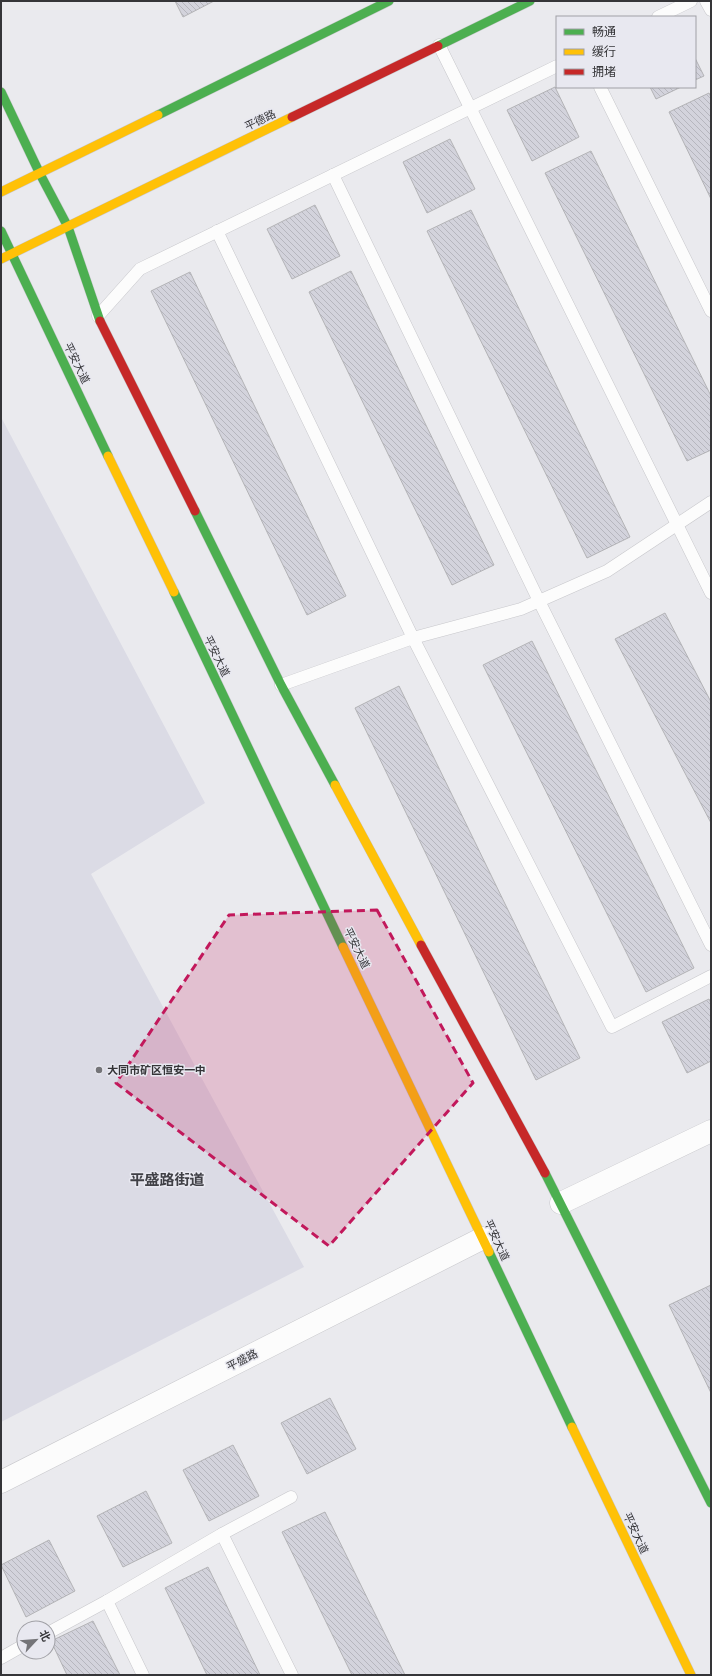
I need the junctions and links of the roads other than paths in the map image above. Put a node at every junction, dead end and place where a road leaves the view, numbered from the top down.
1 (390, 1) edge
2 (530, 1) edge
3 (691, 1) edge
4 (706, 1) edge
5 (711, 10) edge
6 (660, 16) edge
7 (439, 45) junction
8 (556, 66) edge
9 (600, 88) edge
10 (1, 92) edge
11 (470, 108) junction
12 (40, 174) junction
13 (333, 175) junction
14 (1, 192) edge
15 (68, 227) junction
16 (1, 231) edge
17 (217, 232) junction
18 (11, 254) junction
19 (1, 259) edge
20 (711, 311) edge
21 (98, 316) junction
22 (711, 502) edge
23 (677, 524) junction
24 (711, 593) edge
25 (539, 601) junction
26 (413, 638) junction
27 (281, 685) junction
28 (711, 945) edge
29 (711, 976) edge
30 (711, 1132) edge
31 (561, 1203) junction
32 (483, 1238) junction
33 (1, 1482) edge
34 (291, 1497) dead end
35 (711, 1503) edge
36 (222, 1534) junction
37 (107, 1601) junction
38 (56, 1629) edge
39 (16, 1650) edge
40 (1, 1658) edge
41 (143, 1675) edge
42 (292, 1675) edge
43 (691, 1675) edge

1 - 12 main road
2 - 7 main road, 平德路
3 - 6 lane
4 - 5 lane
7 - 11 lane
7 - 15 main road, 平德路
8 - 11 lane
9 - 20 lane
10 - 12 main road
11 - 13 lane
11 - 23 lane
12 - 14 main road
12 - 15 main road
13 - 17 lane
13 - 25 lane
15 - 18 main road, 平德路
15 - 21 main road
16 - 18 main road, 平安大道
17 - 21 lane
17 - 26 lane
18 - 19 main road, 平德路
18 - 32 main road, 平安大道
21 - 27 main road
22 - 23 lane
23 - 24 lane
23 - 25 lane
25 - 26 lane
25 - 28 lane
26 - 27 lane
26 - 29 lane
27 - 31 main road
30 - 31 street
31 - 35 main road
32 - 33 street, 平盛路
32 - 43 main road, 平安大道
34 - 36 lane
36 - 37 lane
36 - 42 lane
37 - 38 lane
37 - 41 lane
39 - 40 lane

